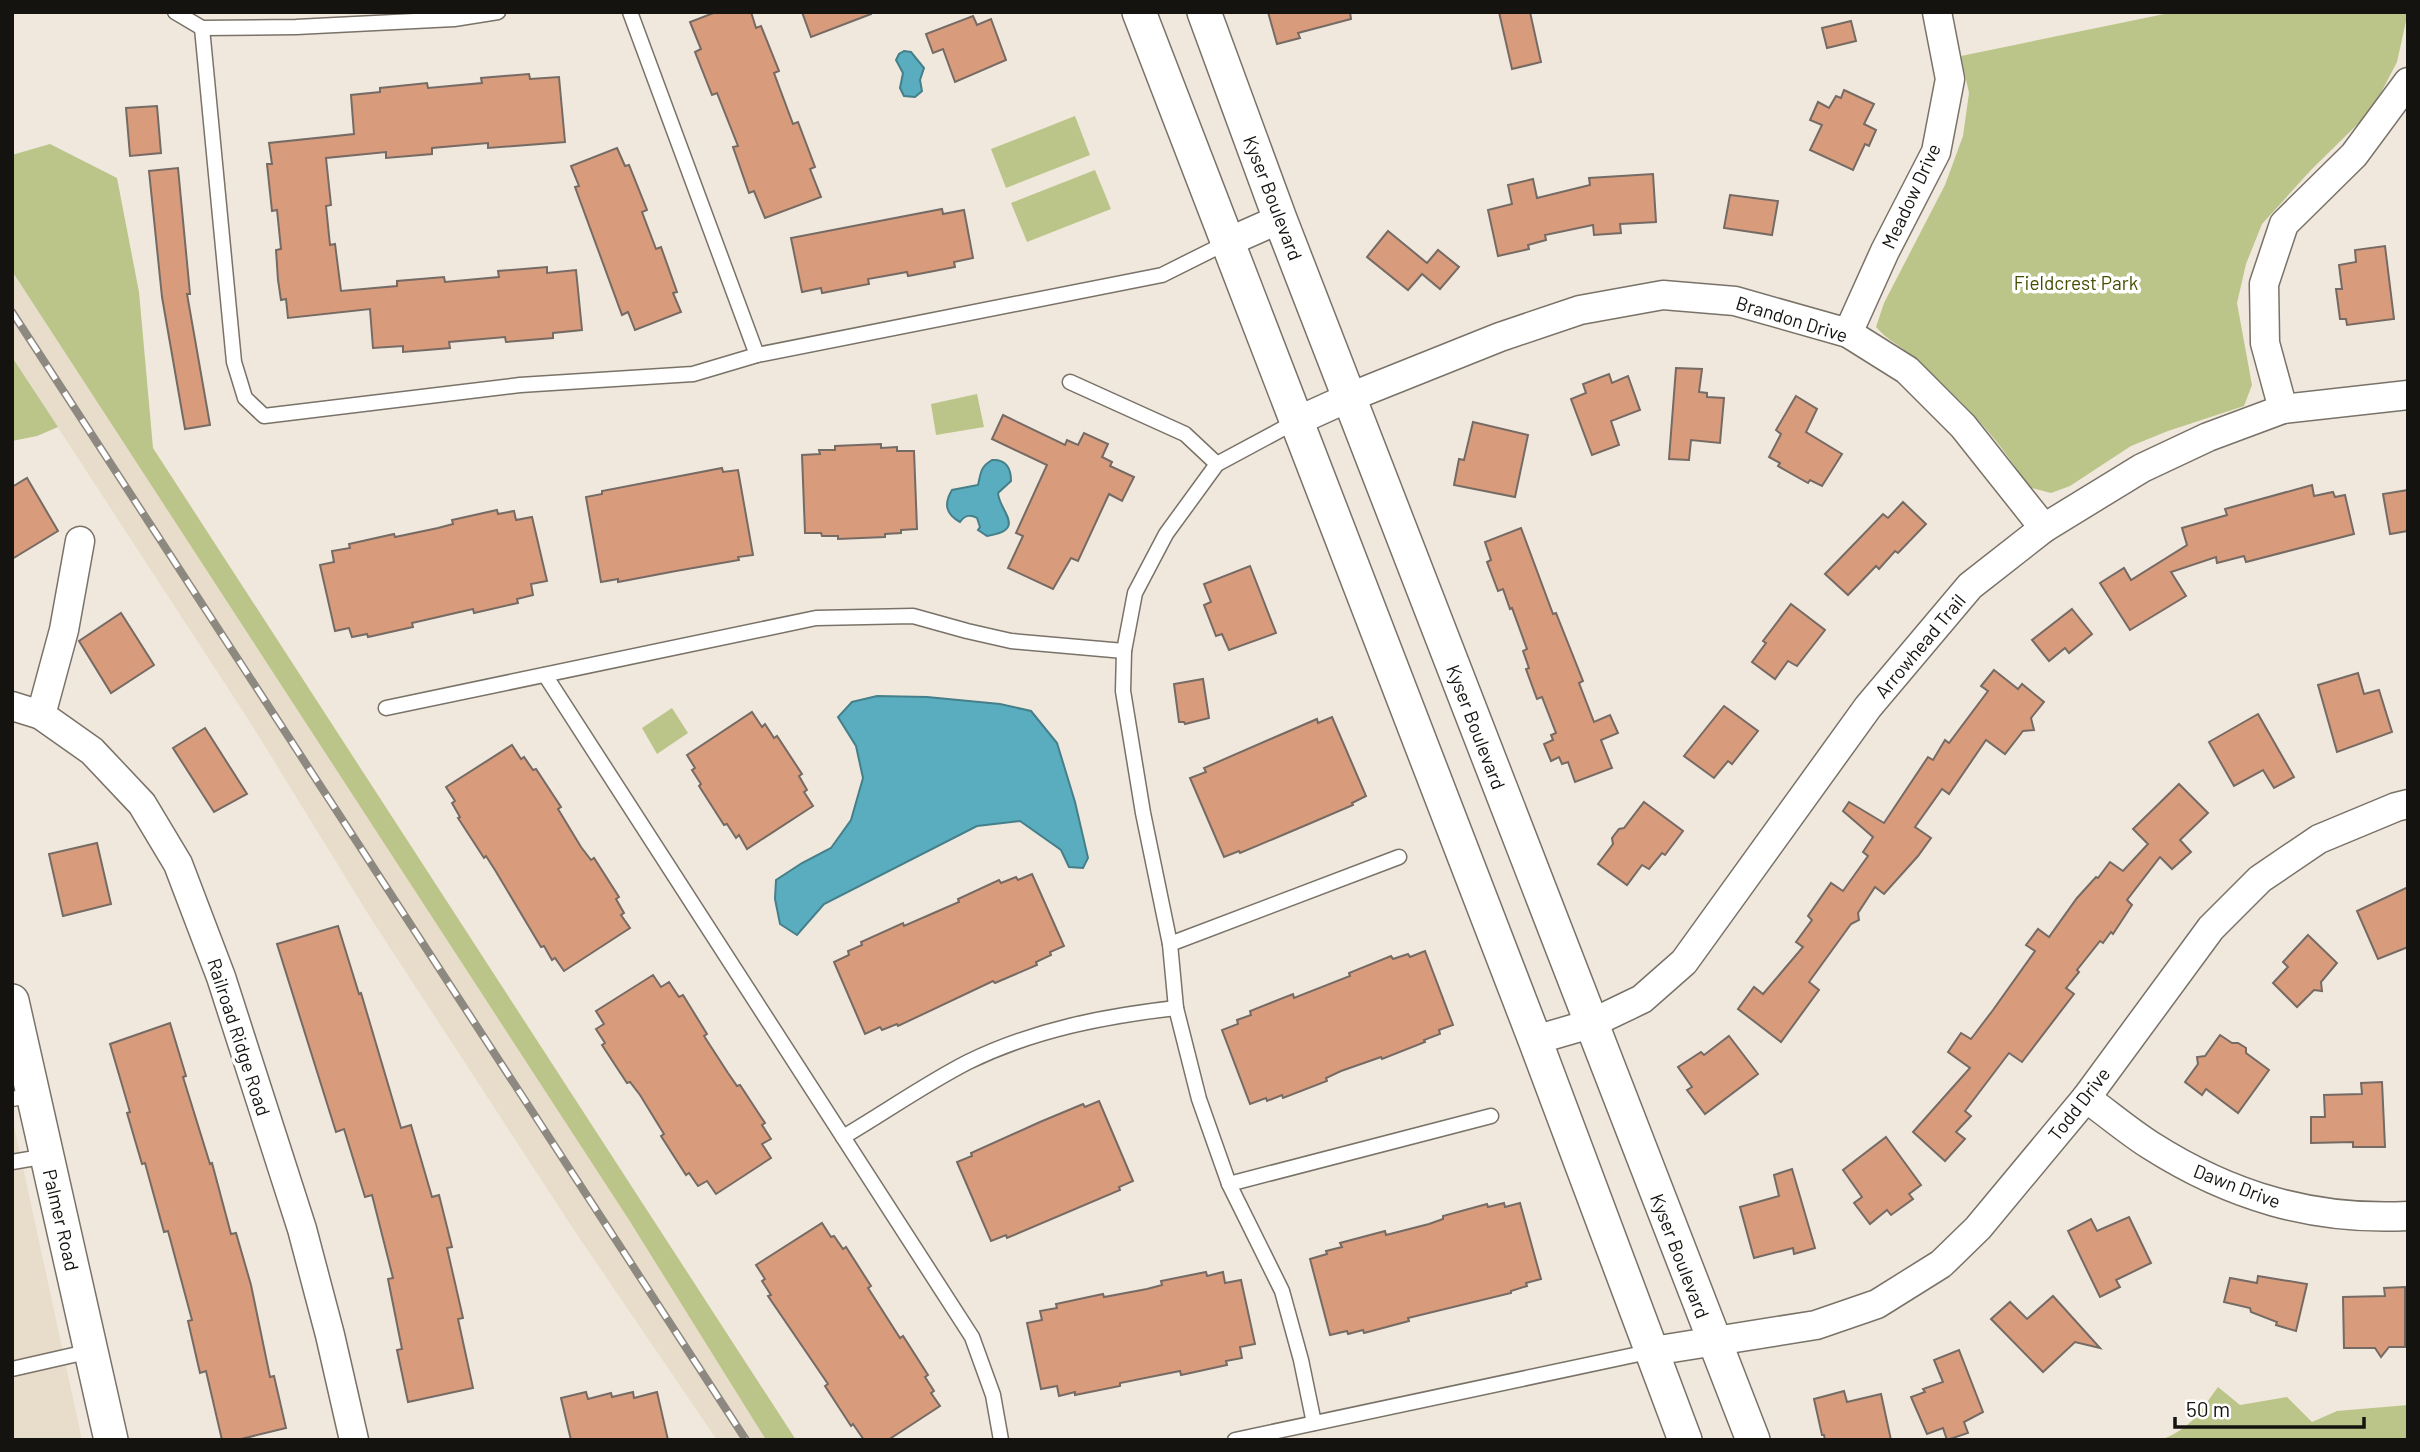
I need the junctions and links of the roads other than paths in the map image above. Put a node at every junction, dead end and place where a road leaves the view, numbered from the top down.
1 (175, 12) edge
2 (498, 12) edge
3 (630, 12) edge
4 (1139, 12) edge
5 (1204, 12) edge
6 (1937, 12) edge
7 (202, 28) junction
8 (2408, 82) edge
9 (1280, 219) junction
10 (1228, 242) junction
11 (1848, 333) junction
12 (757, 355) junction
13 (1070, 383) dead end
14 (2408, 395) edge
15 (1350, 397) junction
16 (2283, 409) junction
17 (1297, 421) junction
18 (1217, 464) junction
19 (2044, 528) junction
20 (80, 541) dead end
21 (1124, 651) junction
22 (545, 675) junction
23 (12, 706) edge
24 (386, 708) dead end
25 (41, 715) junction
26 (2408, 804) edge
27 (1399, 857) dead end
28 (1170, 944) junction
29 (12, 1001) edge
30 (1176, 1008) junction
31 (1590, 1024) junction
32 (1535, 1040) junction
33 (23, 1097) edge
34 (2086, 1098) junction
35 (1491, 1116) dead end
36 (843, 1137) junction
37 (47, 1156) junction
38 (12, 1162) edge
39 (1229, 1184) junction
40 (2408, 1216) edge
41 (1714, 1342) junction
42 (91, 1351) junction
43 (1653, 1352) junction
44 (12, 1369) edge
45 (1314, 1423) junction
46 (111, 1440) edge
47 (354, 1440) edge
48 (1001, 1440) edge
49 (1235, 1440) edge
50 (1685, 1440) edge
51 (1753, 1440) edge

1 - 7 lane
2 - 7 lane
3 - 12 lane
4 - 10 street
5 - 9 street, Kyser Boulevard
6 - 11 street, Meadow Drive
7 - 12 lane
8 - 16 street
9 - 10 street
9 - 15 street, Kyser Boulevard
10 - 12 lane
10 - 17 street
11 - 15 street, Brandon Drive
11 - 19 street, Brandon Drive
13 - 18 lane
14 - 16 street, Arrowhead Trail
15 - 17 street, Brandon Drive
15 - 31 street, Kyser Boulevard
16 - 19 street, Arrowhead Trail
17 - 18 lane
17 - 32 street
18 - 21 lane
19 - 31 street, Arrowhead Trail
20 - 25 street
21 - 22 lane
21 - 28 lane
22 - 24 lane
22 - 36 lane
23 - 25 street, Railroad Ridge Road
25 - 47 street, Railroad Ridge Road
26 - 34 street, Todd Drive
27 - 28 lane
28 - 30 lane
29 - 33 street, Palmer Road
30 - 36 lane
30 - 39 lane
31 - 32 street, Arrowhead Trail
31 - 41 street, Kyser Boulevard
32 - 43 street
33 - 37 street, Palmer Road
34 - 40 street, Dawn Drive
34 - 41 street, Todd Drive
35 - 39 lane
36 - 48 lane
37 - 38 lane
37 - 42 street, Palmer Road
39 - 45 lane
41 - 43 street, Todd Drive
41 - 51 street, Kyser Boulevard
42 - 44 lane
42 - 46 street, Palmer Road
43 - 45 lane
43 - 50 street
45 - 49 lane

